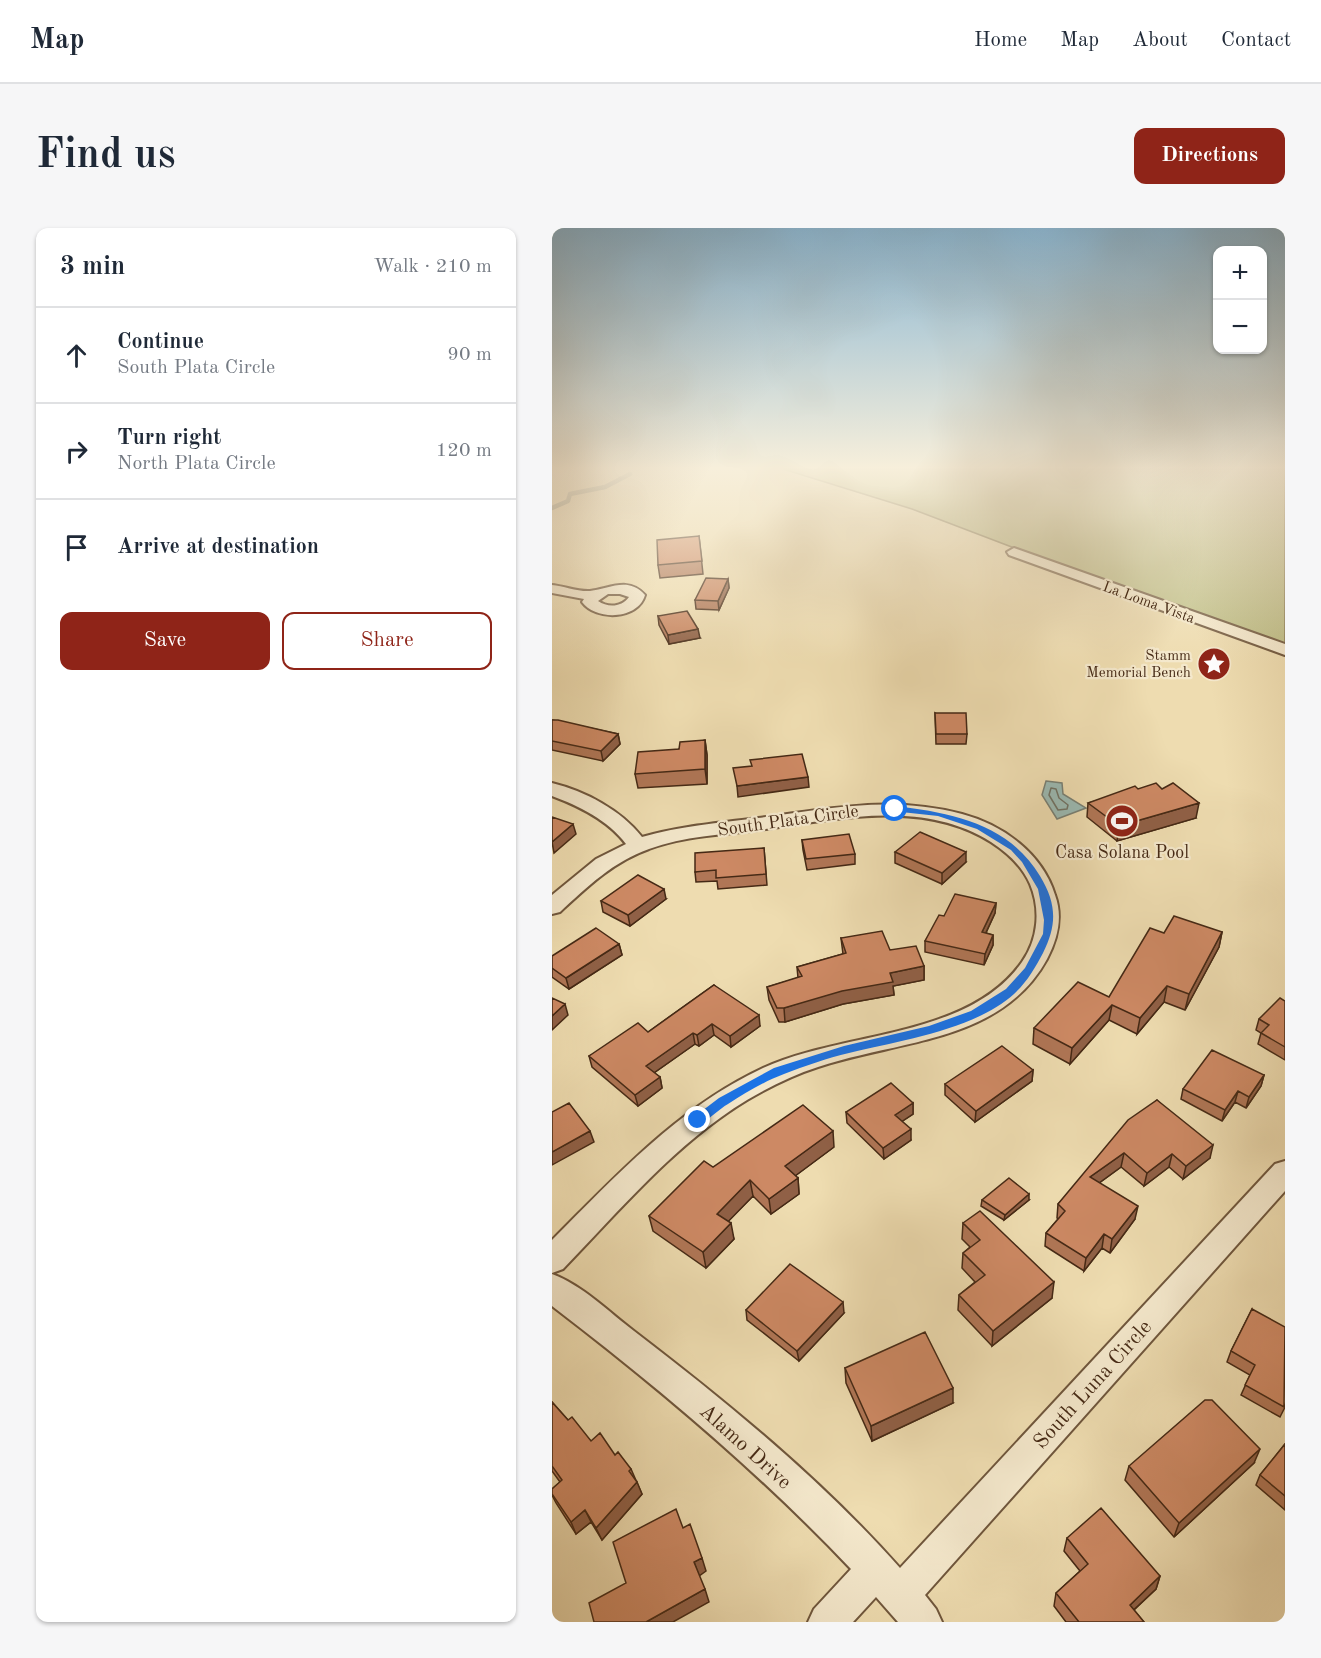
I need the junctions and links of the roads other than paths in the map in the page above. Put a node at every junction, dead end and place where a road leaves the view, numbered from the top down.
1 (1014, 552) dead end
2 (552, 589) edge
3 (594, 596) dead end
4 (1285, 651) edge
5 (552, 789) edge
6 (638, 846) junction
7 (552, 907) edge
8 (1285, 1172) edge
9 (552, 1260) edge
10 (552, 1288) edge
11 (888, 1582) junction
12 (827, 1622) edge
13 (923, 1622) edge

1 - 4 street, La Loma Vista
2 - 3 street
5 - 6 street
6 - 7 street, South Plata Circle
6 - 9 street, South Plata Circle
8 - 11 street, South Luna Circle
10 - 11 street, Alamo Drive
11 - 12 street, South Luna Circle
11 - 13 street, Alamo Drive

